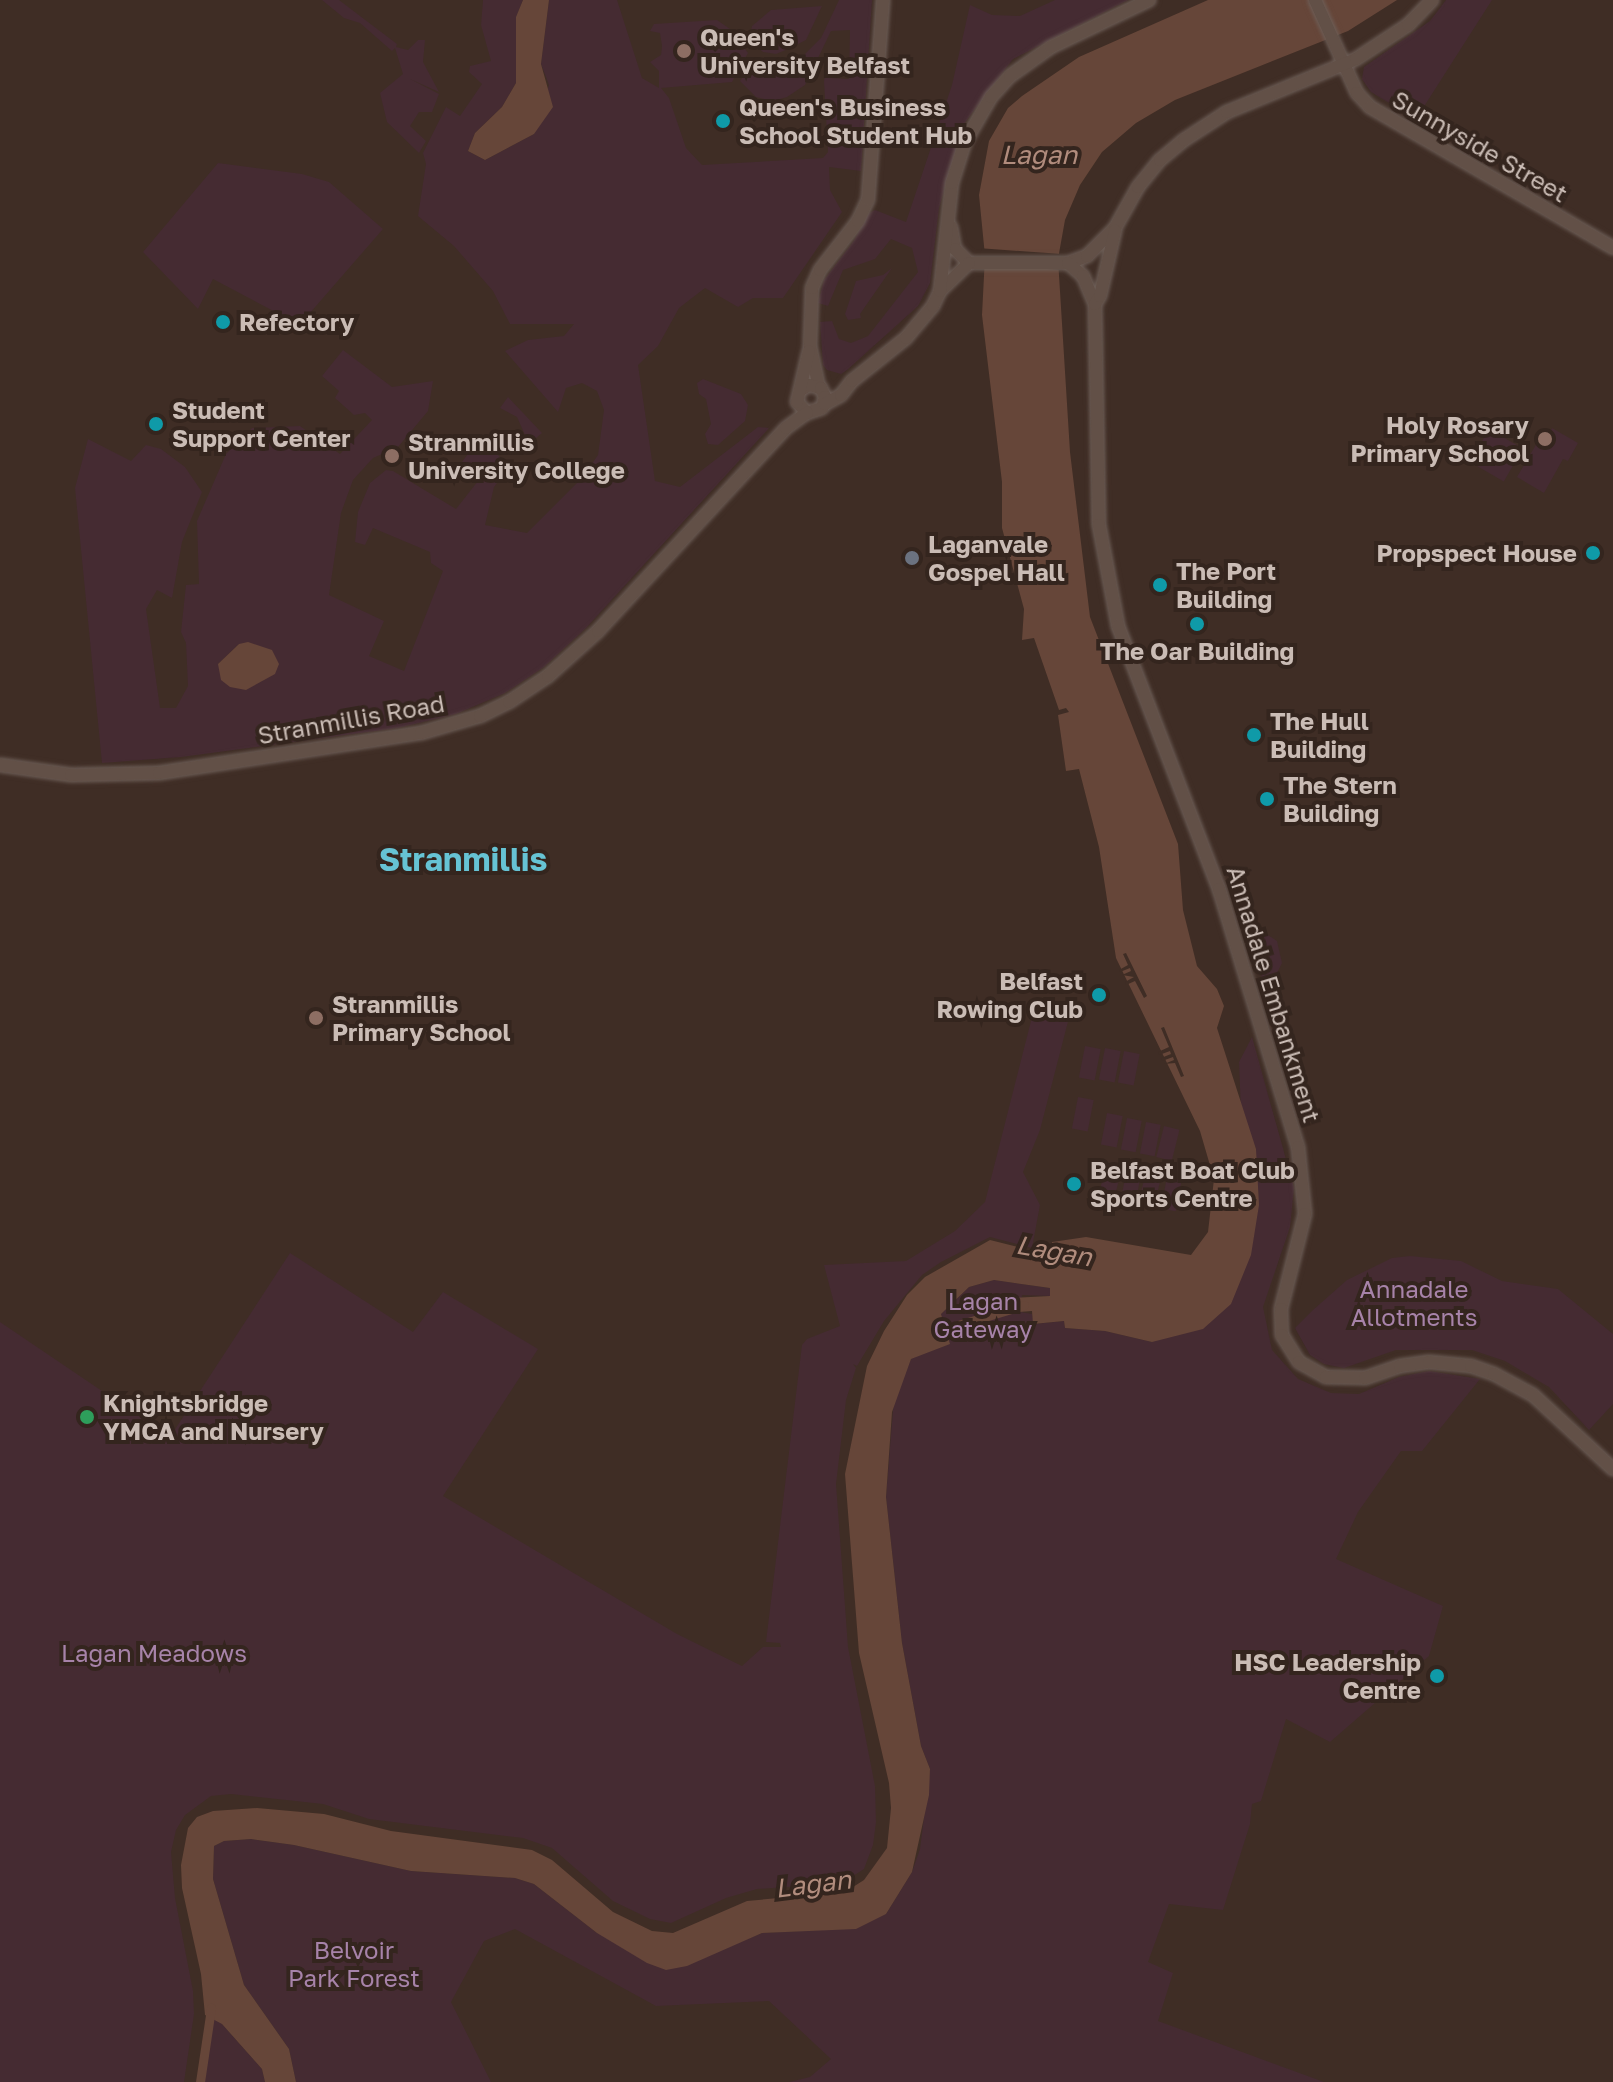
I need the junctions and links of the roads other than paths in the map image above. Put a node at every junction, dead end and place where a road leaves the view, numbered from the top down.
1 (883, 0) edge
2 (1149, 0) edge
3 (1315, 0) edge
4 (1432, 0) edge
5 (1334, 45) junction
6 (1360, 54) junction
7 (1345, 64) junction
8 (1325, 71) junction
9 (1353, 84) junction
10 (950, 200) junction
11 (1115, 228) junction
12 (1613, 248) edge
13 (973, 263) junction
14 (1065, 263) junction
15 (940, 291) junction
16 (1095, 304) junction
17 (810, 346) junction
18 (852, 381) junction
19 (820, 388) junction
20 (801, 390) junction
21 (825, 404) junction
22 (802, 409) junction
23 (0, 765) edge
24 (1608, 1466) edge

1 - 17 street
2 - 10 street
3 - 5 street, Sunnyside Street
4 - 6 street, Annadale Embankment
5 - 6 street
5 - 7 street, Sunnyside Street
5 - 8 street
6 - 7 street, Annadale Embankment
7 - 8 street, Annadale Embankment
7 - 9 street, Sunnyside Street
8 - 9 street
8 - 11 street, Annadale Embankment
9 - 12 street, Sunnyside Street
10 - 13 street
10 - 15 street
11 - 14 street, Annadale Embankment
11 - 16 street, Annadale Embankment
13 - 14 street
13 - 15 street
14 - 16 street, Annadale Embankment
15 - 18 street
16 - 24 street, Annadale Embankment
17 - 19 street
17 - 20 street
18 - 19 street
18 - 21 street
19 - 20 street
19 - 21 street
20 - 22 street
21 - 22 street
22 - 23 street, Stranmillis Road

